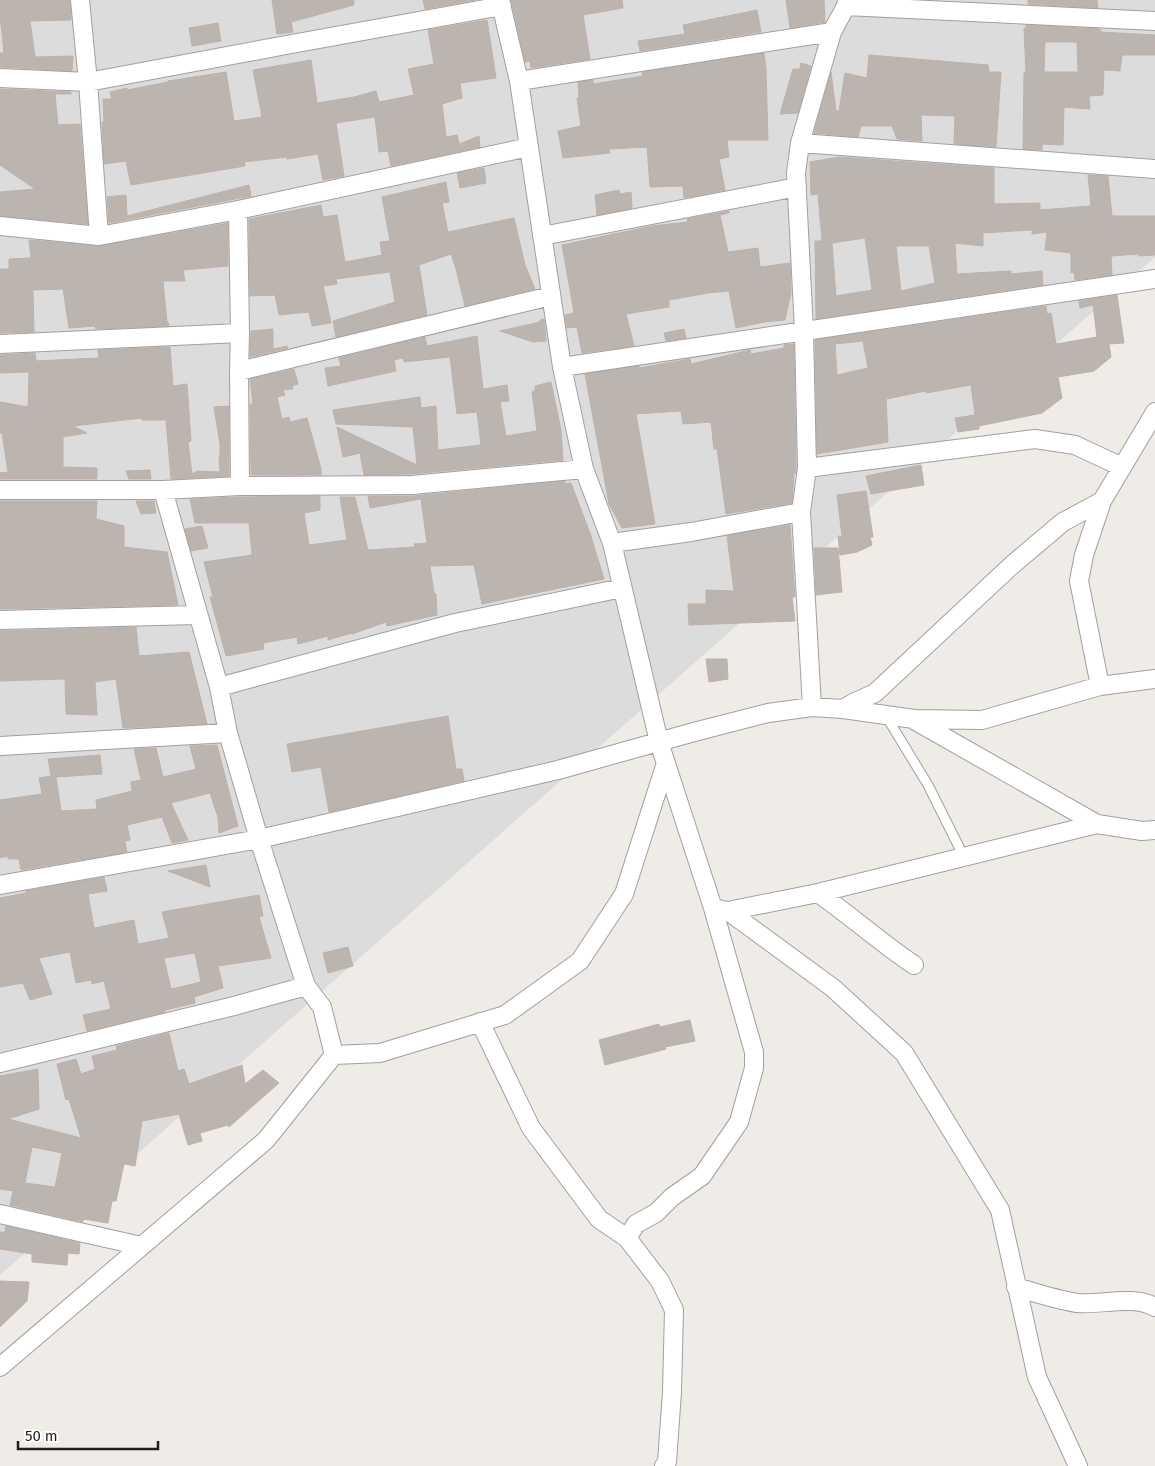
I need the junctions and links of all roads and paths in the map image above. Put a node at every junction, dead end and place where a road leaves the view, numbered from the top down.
1 (80, 0) edge
2 (501, 3) edge
3 (846, 3) edge
4 (1155, 21) edge
5 (832, 32) junction
6 (0, 78) edge
7 (519, 81) junction
8 (88, 82) junction
9 (800, 143) junction
10 (529, 147) junction
11 (1155, 169) edge
12 (797, 187) junction
13 (238, 210) junction
14 (0, 226) edge
15 (99, 236) junction
16 (542, 236) junction
17 (1155, 278) edge
18 (551, 296) junction
19 (804, 331) junction
20 (240, 334) junction
21 (0, 344) edge
22 (562, 367) junction
23 (239, 371) junction
24 (1155, 412) edge
25 (1122, 467) junction
26 (806, 468) junction
27 (584, 469) junction
28 (240, 486) junction
29 (0, 490) edge
30 (162, 490) junction
31 (1102, 501) junction
32 (801, 512) junction
33 (612, 543) junction
34 (622, 588) junction
35 (198, 615) junction
36 (0, 620) edge
37 (1155, 679) edge
38 (1100, 686) junction
39 (219, 687) junction
40 (812, 707) junction
41 (843, 709) junction
42 (886, 716) junction
43 (914, 720) junction
44 (228, 733) junction
45 (659, 742) junction
46 (0, 746) edge
47 (666, 763) junction
48 (1097, 824) junction
49 (1155, 830) edge
50 (259, 838) junction
51 (964, 857) junction
52 (0, 885) edge
53 (818, 893) junction
54 (720, 909) junction
55 (914, 965) dead end
56 (306, 986) junction
57 (480, 1022) junction
58 (334, 1055) junction
59 (0, 1063) edge
60 (0, 1214) edge
61 (627, 1238) junction
62 (141, 1246) junction
63 (1016, 1287) junction
64 (1155, 1307) edge
65 (0, 1367) edge
66 (664, 1466) edge
67 (1078, 1466) edge

1 - 8 street
2 - 7 street
2 - 8 street
3 - 4 street
3 - 5 street
5 - 7 street
5 - 9 street
6 - 8 street
7 - 10 street
8 - 15 street
9 - 11 street
9 - 12 street
10 - 13 street
10 - 16 street
12 - 16 street
12 - 19 street
13 - 15 street
13 - 20 street
14 - 15 street
16 - 18 street
17 - 19 street
18 - 22 street
18 - 23 street
19 - 22 street
19 - 26 street
20 - 21 street
20 - 23 street
22 - 27 street
23 - 28 street
24 - 25 street
25 - 26 street
25 - 31 street
26 - 32 street
27 - 28 street
27 - 33 street
28 - 30 street
29 - 30 street
30 - 35 street
31 - 38 street
31 - 41 street
32 - 33 street
32 - 40 street
33 - 34 street
34 - 39 street
34 - 45 street
35 - 36 street
35 - 39 street
37 - 38 street
38 - 43 street
39 - 44 street
40 - 41 street
40 - 45 street
41 - 42 street
42 - 43 street
42 - 51 lane
43 - 48 street
44 - 46 street
44 - 50 street
45 - 47 street
45 - 50 street
47 - 54 street
47 - 57 street
48 - 49 street
48 - 51 street
50 - 52 street
50 - 56 street
51 - 53 street
53 - 54 street
53 - 55 street
54 - 61 street
54 - 63 street
56 - 58 street
56 - 59 street
57 - 58 street
57 - 61 street
58 - 62 street
60 - 62 street
61 - 66 street
62 - 65 street
63 - 64 street
63 - 67 street

